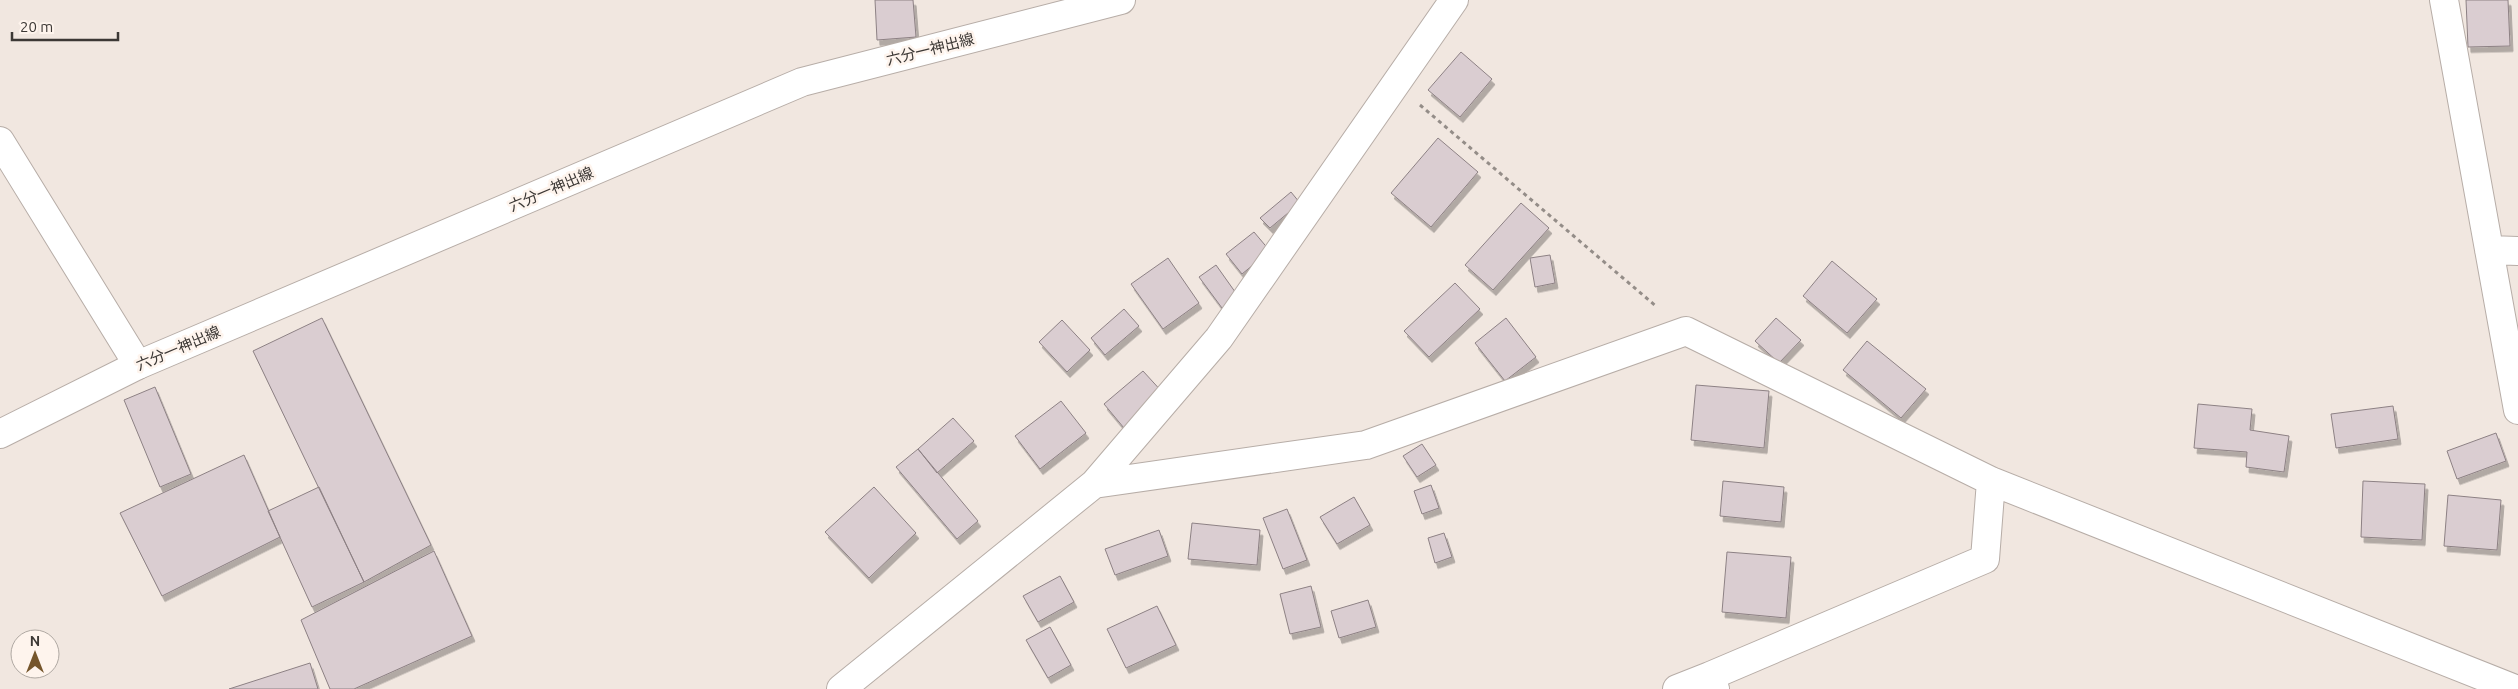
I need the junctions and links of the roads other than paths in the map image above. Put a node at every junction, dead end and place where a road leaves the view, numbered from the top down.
1 (1121, 0) edge
2 (1454, 0) edge
3 (2444, 0) edge
4 (0, 141) edge
5 (2489, 250) junction
6 (2518, 251) edge
7 (138, 365) junction
8 (2518, 410) edge
9 (0, 434) edge
10 (1991, 481) junction
11 (1094, 484) junction
12 (1712, 683) edge
13 (841, 689) edge
14 (1678, 689) edge
15 (2515, 689) edge

1 - 7 street, 六分一神出線
2 - 11 street
3 - 5 street
4 - 7 street
5 - 6 street
5 - 8 street
7 - 9 street, 六分一神出線
10 - 11 street
10 - 12 street
10 - 15 street
11 - 13 street
12 - 14 street

